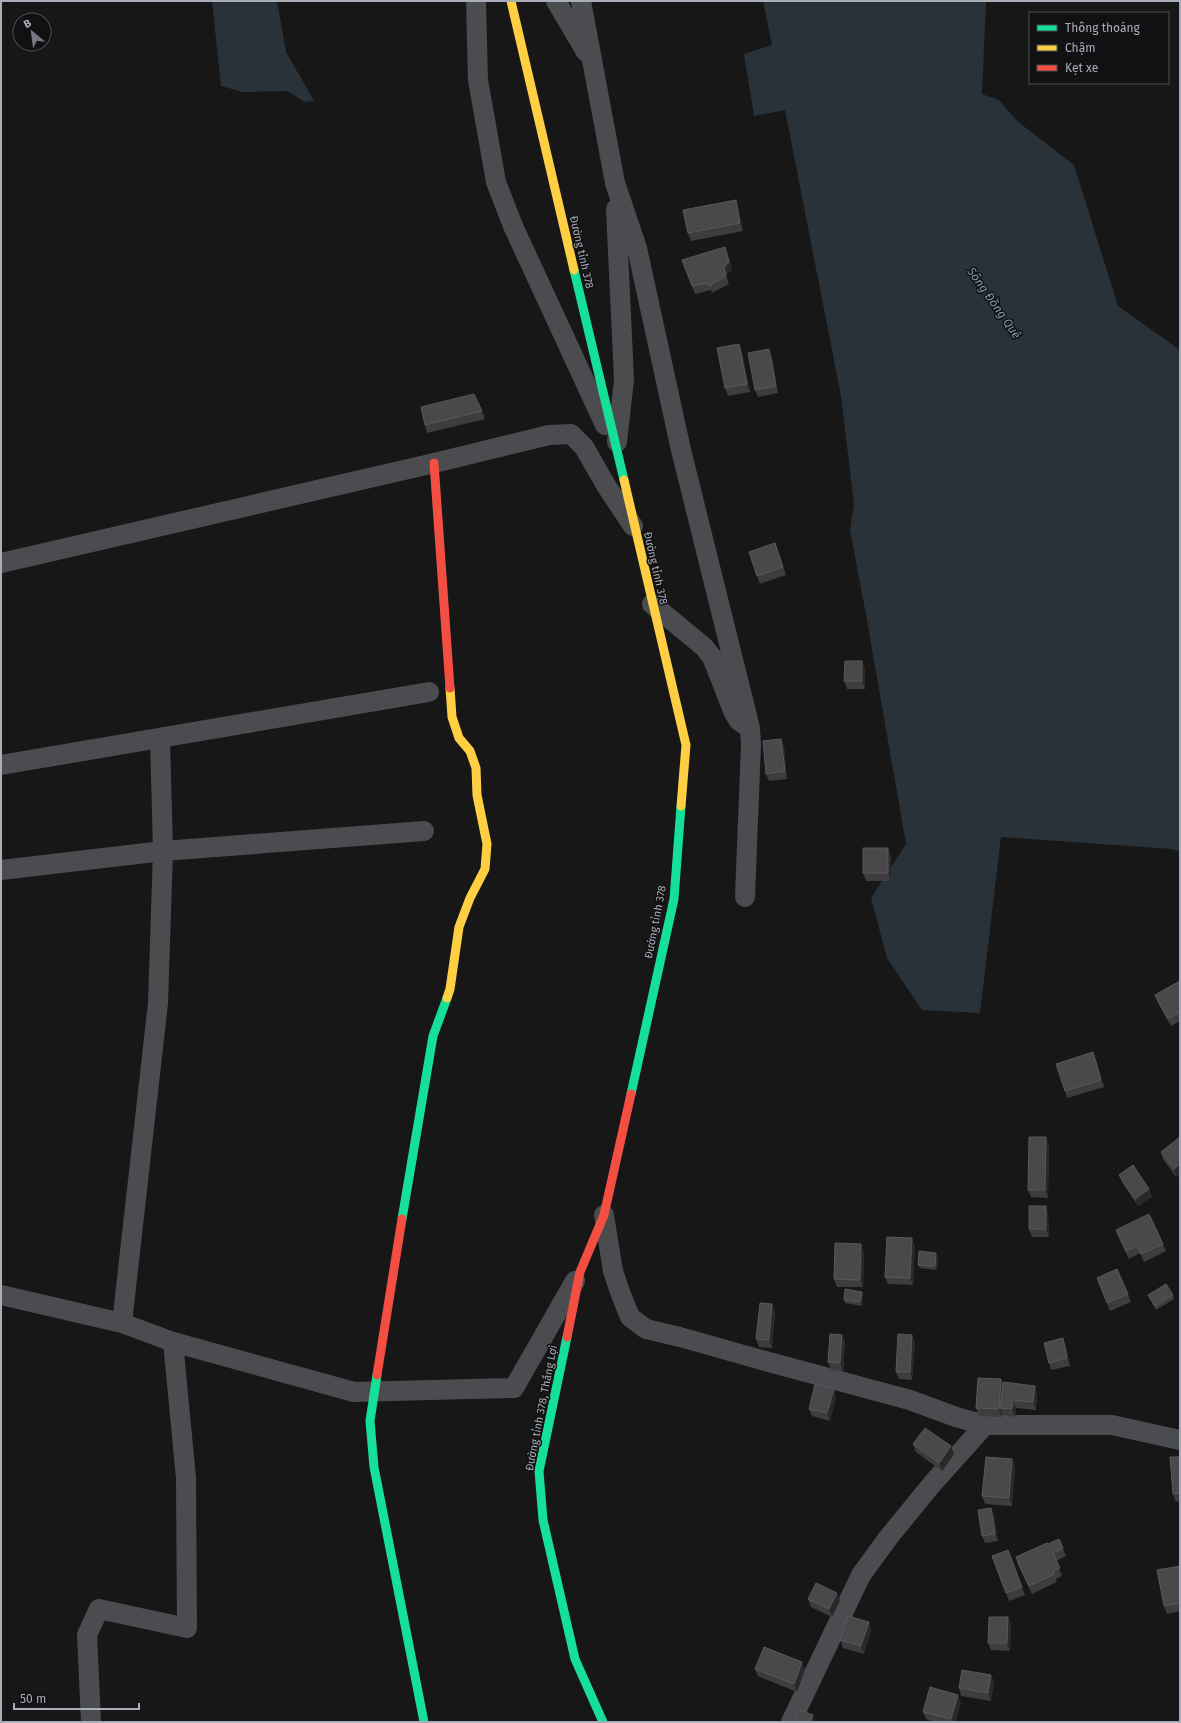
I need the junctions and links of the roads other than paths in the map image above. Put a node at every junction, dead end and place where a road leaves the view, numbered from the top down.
1 (476, 1) edge
2 (511, 1) edge
3 (556, 1) edge
4 (581, 1) edge
5 (593, 64) junction
6 (615, 183) junction
7 (616, 448) junction
8 (434, 463) junction
9 (635, 529) junction
10 (1, 563) edge
11 (652, 604) junction
12 (429, 692) dead end
13 (750, 728) junction
14 (160, 738) junction
15 (1, 765) edge
16 (424, 831) dead end
17 (163, 850) junction
18 (1, 870) edge
19 (745, 897) dead end
20 (620, 1144) joint
21 (604, 1215) junction
22 (580, 1272) junction
23 (1, 1295) edge
24 (122, 1323) junction
25 (173, 1342) junction
26 (375, 1391) junction
27 (985, 1425) junction
28 (1180, 1440) edge
29 (91, 1722) edge
30 (424, 1722) edge
31 (603, 1722) edge
32 (790, 1722) edge

1 - 7 street
2 - 7 main road, Đường tỉnh 378
3 - 5 street
4 - 5 street
5 - 6 street
6 - 7 street
6 - 13 street
7 - 9 main road, Đường tỉnh 378
8 - 9 street
8 - 10 street
8 - 26 main road
9 - 11 main road, Đường tỉnh 378
11 - 13 street
11 - 20 main road, Đường tỉnh 378
12 - 14 street
13 - 19 street
14 - 15 street
14 - 17 street
16 - 17 street
17 - 18 street
17 - 24 street
20 - 21 main road, Đường tỉnh 378, Thắng Lợi
21 - 22 main road, Đường tỉnh 378, Thắng Lợi
21 - 27 street
22 - 26 street
22 - 31 main road, Đường tỉnh 378, Thắng Lợi
23 - 24 street
24 - 25 street
25 - 26 street
25 - 29 street
26 - 30 main road
27 - 28 street
27 - 32 street

